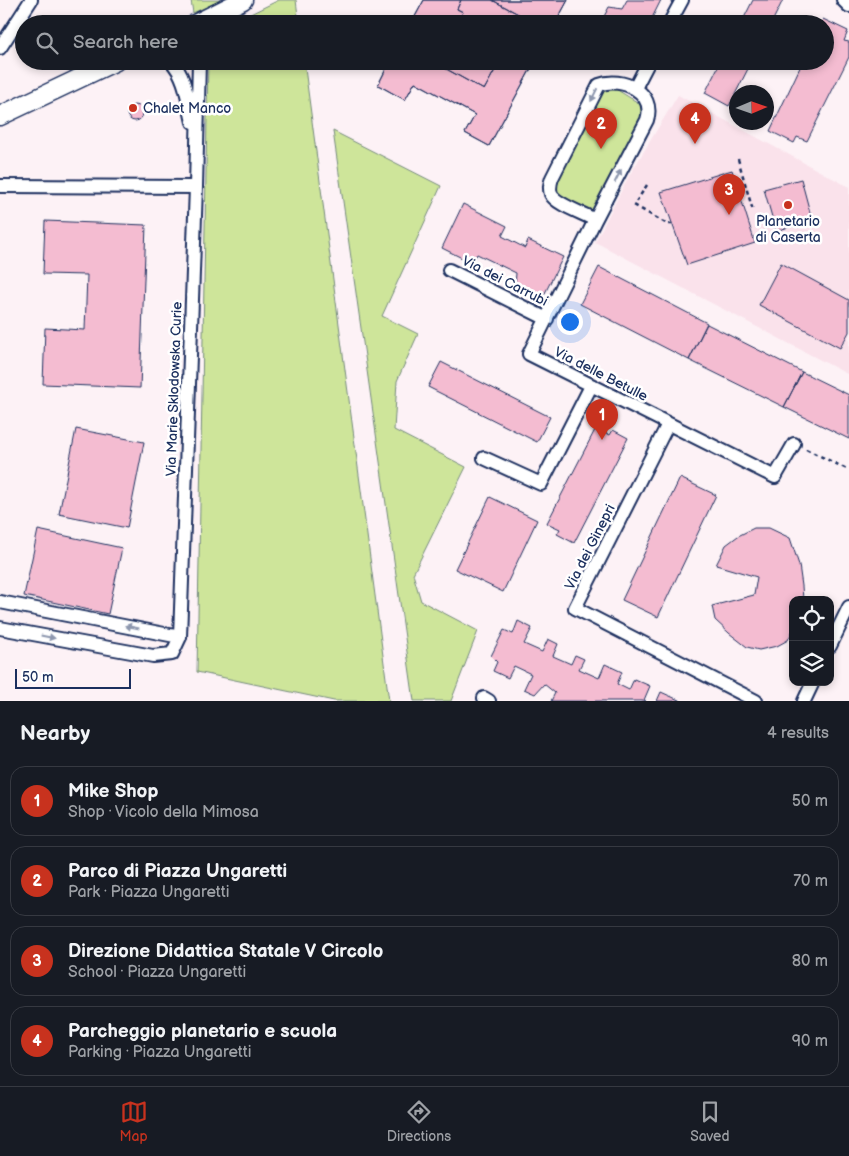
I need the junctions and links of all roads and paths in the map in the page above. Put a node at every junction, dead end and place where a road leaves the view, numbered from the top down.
1 (31, 0) edge
2 (243, 0) edge
3 (682, 0) edge
4 (843, 0) edge
5 (849, 6) edge
6 (21, 15) edge
7 (214, 15) edge
8 (674, 15) edge
9 (15, 25) edge
10 (0, 48) edge
11 (97, 70) edge
12 (179, 70) edge
13 (199, 70) edge
14 (644, 70) edge
15 (635, 88) junction
16 (0, 116) edge
17 (197, 142) junction
18 (738, 159) dead end
19 (647, 185) dead end
20 (0, 186) edge
21 (196, 187) junction
22 (753, 211) dead end
23 (595, 220) junction
24 (672, 224) dead end
25 (449, 270) dead end
26 (546, 319) junction
27 (591, 386) junction
28 (668, 424) junction
29 (794, 444) dead end
30 (484, 458) dead end
31 (785, 458) junction
32 (849, 470) edge
33 (0, 602) edge
34 (849, 608) edge
35 (0, 628) edge
36 (180, 637) junction
37 (832, 641) edge
38 (811, 686) edge
39 (756, 701) edge
40 (804, 701) edge

1 - 6 street
2 - 7 street
3 - 8 street
4 - 5 street
9 - 10 street
11 - 16 street
12 - 17 street, Via Marie Sklodowska Curie
13 - 17 street, Via Marie Sklodowska Curie
14 - 15 street
23 -> 15 street, Via delle Betulle
15 -> 23 street
17 - 21 street, Via Marie Sklodowska Curie
18 - 22 path
19 - 24 path
20 - 21 street
21 - 36 street, Via Marie Sklodowska Curie
23 - 26 street, Via delle Betulle
25 - 26 street, Via dei Carrubi
26 - 27 street, Via delle Betulle
27 - 28 street, Via delle Betulle
27 - 30 street
28 - 31 street, Via delle Betulle
28 - 39 street, Via dei Ginepri
29 - 31 street, Via delle Betulle
31 - 32 path
36 -> 33 street
34 - 37 street
35 -> 36 street
38 - 40 street

